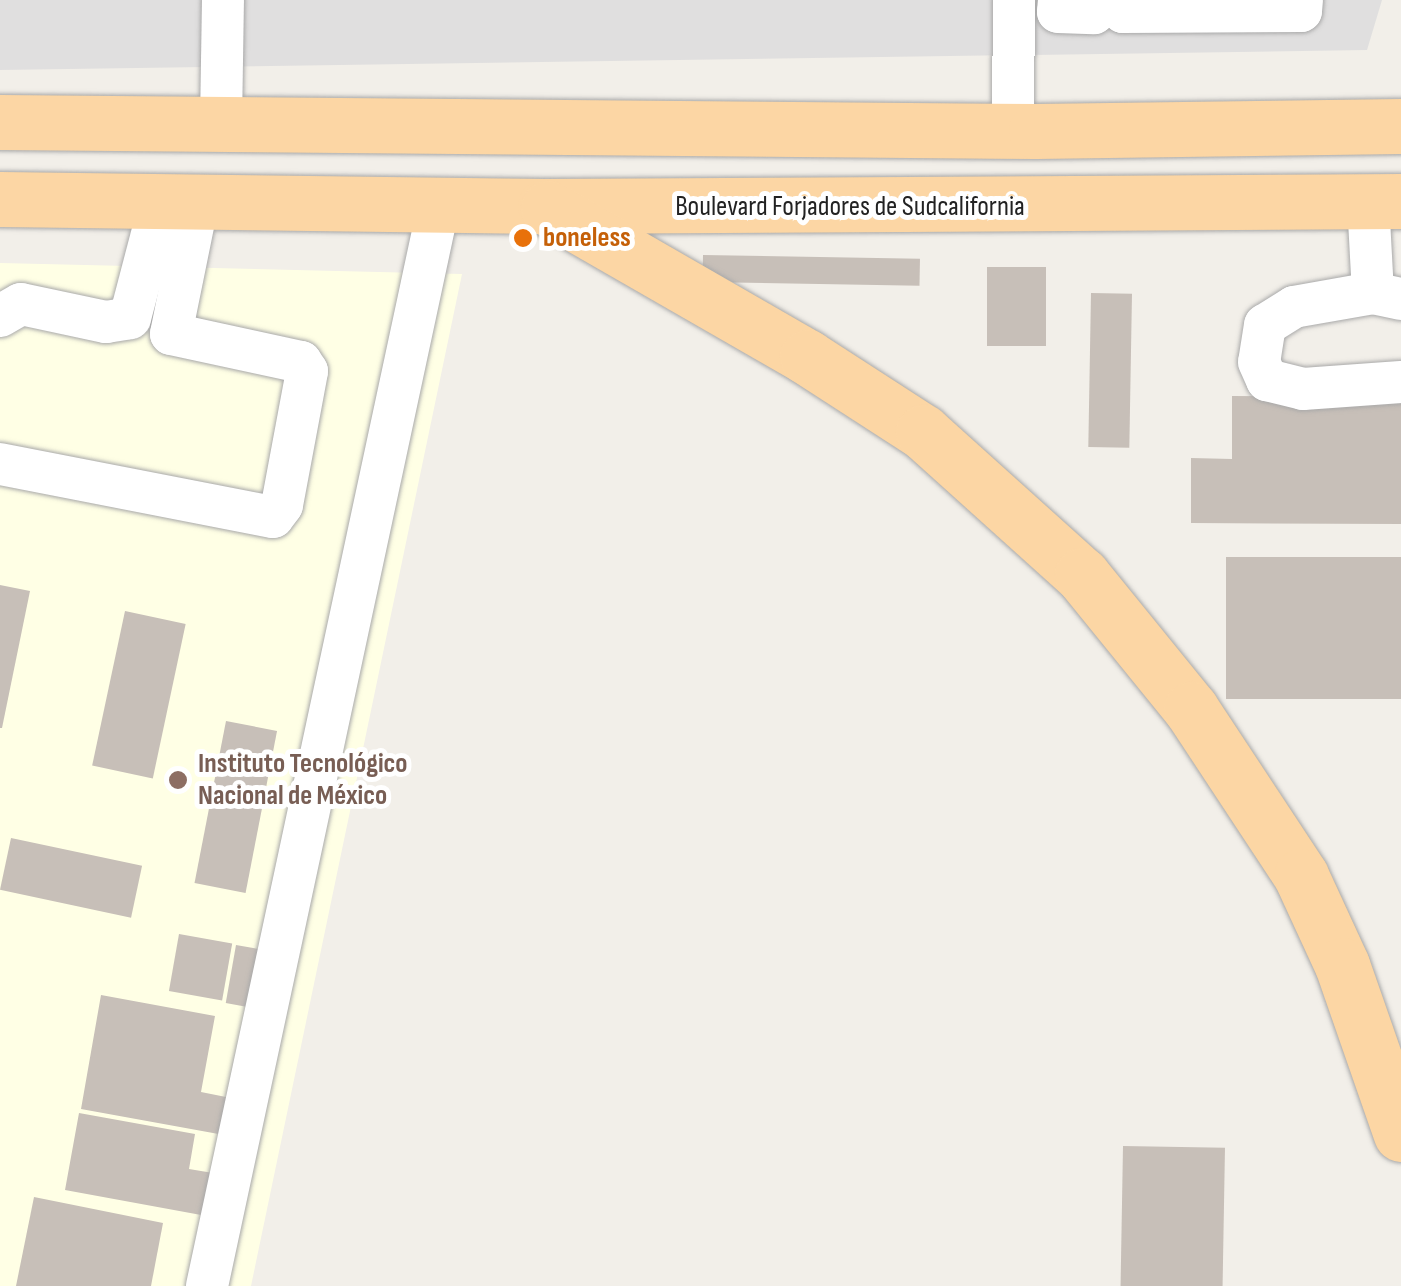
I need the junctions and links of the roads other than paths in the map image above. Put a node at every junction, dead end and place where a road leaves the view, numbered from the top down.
1 (223, 0) edge
2 (1014, 0) edge
3 (1059, 0) edge
4 (1095, 0) edge
5 (1123, 0) edge
6 (1302, 0) edge
7 (0, 122) edge
8 (144, 124) junction
9 (221, 125) junction
10 (1401, 126) edge
11 (1025, 131) junction
12 (0, 199) edge
13 (167, 200) junction
14 (1385, 201) edge
15 (439, 204) junction
16 (545, 206) junction
17 (1035, 207) junction
18 (1387, 296) edge
19 (0, 316) edge
20 (1401, 382) edge
21 (0, 464) edge
22 (1401, 1134) edge
23 (207, 1286) edge

1 - 9 street
2 - 11 street
3 - 4 street
5 - 6 street
7 - 8 main road
8 - 9 main road
8 - 13 main road
9 - 11 main road
10 - 11 main road
11 - 17 main road
12 - 13 main road, Boulevard Forjadores de Sudcalifornia
13 - 15 main road, Boulevard Forjadores de Sudcalifornia
13 - 19 street
13 - 21 street
14 - 17 main road, Boulevard Forjadores de Sudcalifornia
14 - 18 street
15 - 16 main road, Boulevard Forjadores de Sudcalifornia
15 - 23 street
16 - 17 main road, Boulevard Forjadores de Sudcalifornia
16 - 22 main road
18 - 20 street

